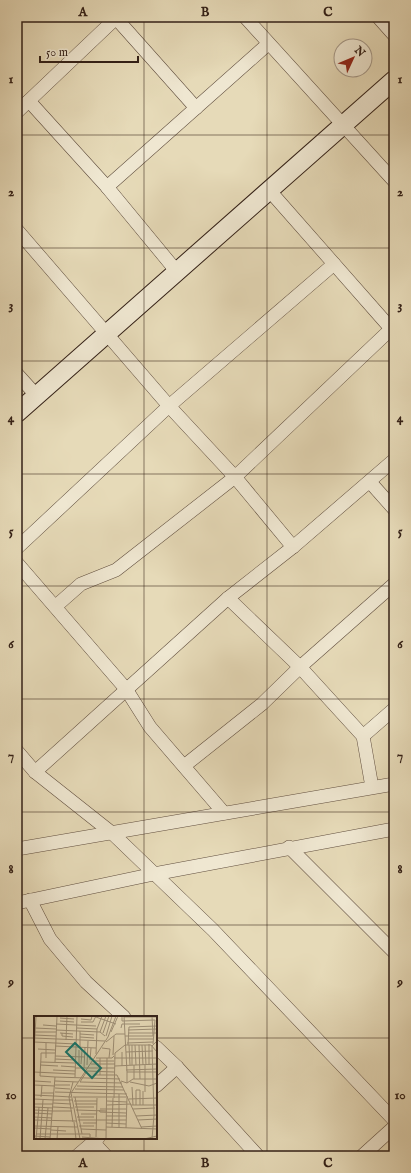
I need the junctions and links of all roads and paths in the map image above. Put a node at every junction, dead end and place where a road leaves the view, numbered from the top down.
1 (244, 17) edge
2 (378, 17) edge
3 (116, 18) edge
4 (394, 35) edge
5 (268, 44) junction
6 (394, 80) edge
7 (29, 101) junction
8 (196, 108) junction
9 (17, 112) edge
10 (343, 124) junction
11 (394, 181) edge
12 (107, 187) junction
13 (269, 190) junction
14 (17, 230) edge
15 (334, 264) junction
16 (178, 273) junction
17 (393, 330) edge
18 (106, 333) junction
19 (17, 374) edge
20 (36, 395) junction
21 (169, 406) junction
22 (17, 412) edge
23 (394, 460) edge
24 (235, 477) junction
25 (370, 482) junction
26 (394, 509) edge
27 (293, 547) junction
28 (17, 548) edge
29 (17, 563) edge
30 (394, 584) edge
31 (228, 598) junction
32 (56, 606) junction
33 (300, 667) junction
34 (126, 689) junction
35 (394, 708) edge
36 (363, 736) junction
37 (17, 751) edge
38 (184, 766) junction
39 (35, 772) junction
40 (394, 784) edge
41 (372, 787) junction
42 (224, 813) junction
43 (394, 828) edge
44 (112, 833) junction
45 (289, 847) junction
46 (17, 849) edge
47 (154, 874) junction
48 (30, 900) junction
49 (17, 903) edge
50 (394, 952) edge
51 (123, 1016) edge
52 (157, 1048) edge
53 (177, 1067) junction
54 (157, 1085) edge
55 (394, 1120) edge
56 (394, 1127) edge
57 (96, 1140) edge
58 (77, 1156) edge
59 (106, 1156) edge
60 (258, 1156) edge
61 (362, 1156) edge

1 - 5 street
2 - 4 street
3 - 7 street
3 - 8 street
5 - 8 street
5 - 10 street
6 - 10 street
7 - 9 street
7 - 12 street
8 - 12 street
10 - 11 street
10 - 13 street
12 - 16 street
13 - 15 street
13 - 16 street
14 - 18 street
15 - 17 street
15 - 21 street
16 - 18 street
17 - 24 street
18 - 20 street
18 - 21 street
19 - 20 street
20 - 22 street
21 - 24 street
21 - 28 street
23 - 25 street
24 - 27 street
24 - 32 street
25 - 26 street
25 - 27 street
27 - 31 street
29 - 32 street
30 - 33 street
31 - 33 street
31 - 34 street
32 - 34 street
33 - 36 street
33 - 38 street
34 - 38 street
34 - 39 street
35 - 36 street
36 - 41 street
37 - 39 street
38 - 42 street
39 - 44 street
40 - 41 street
41 - 42 street
42 - 44 street
43 - 45 street
44 - 46 street
44 - 47 street
45 - 47 street
45 - 50 street
47 - 48 street
47 - 55 street
48 - 49 street
48 - 51 street
52 - 53 street
53 - 54 street
53 - 60 street
56 - 61 street
57 - 58 street
57 - 59 street

